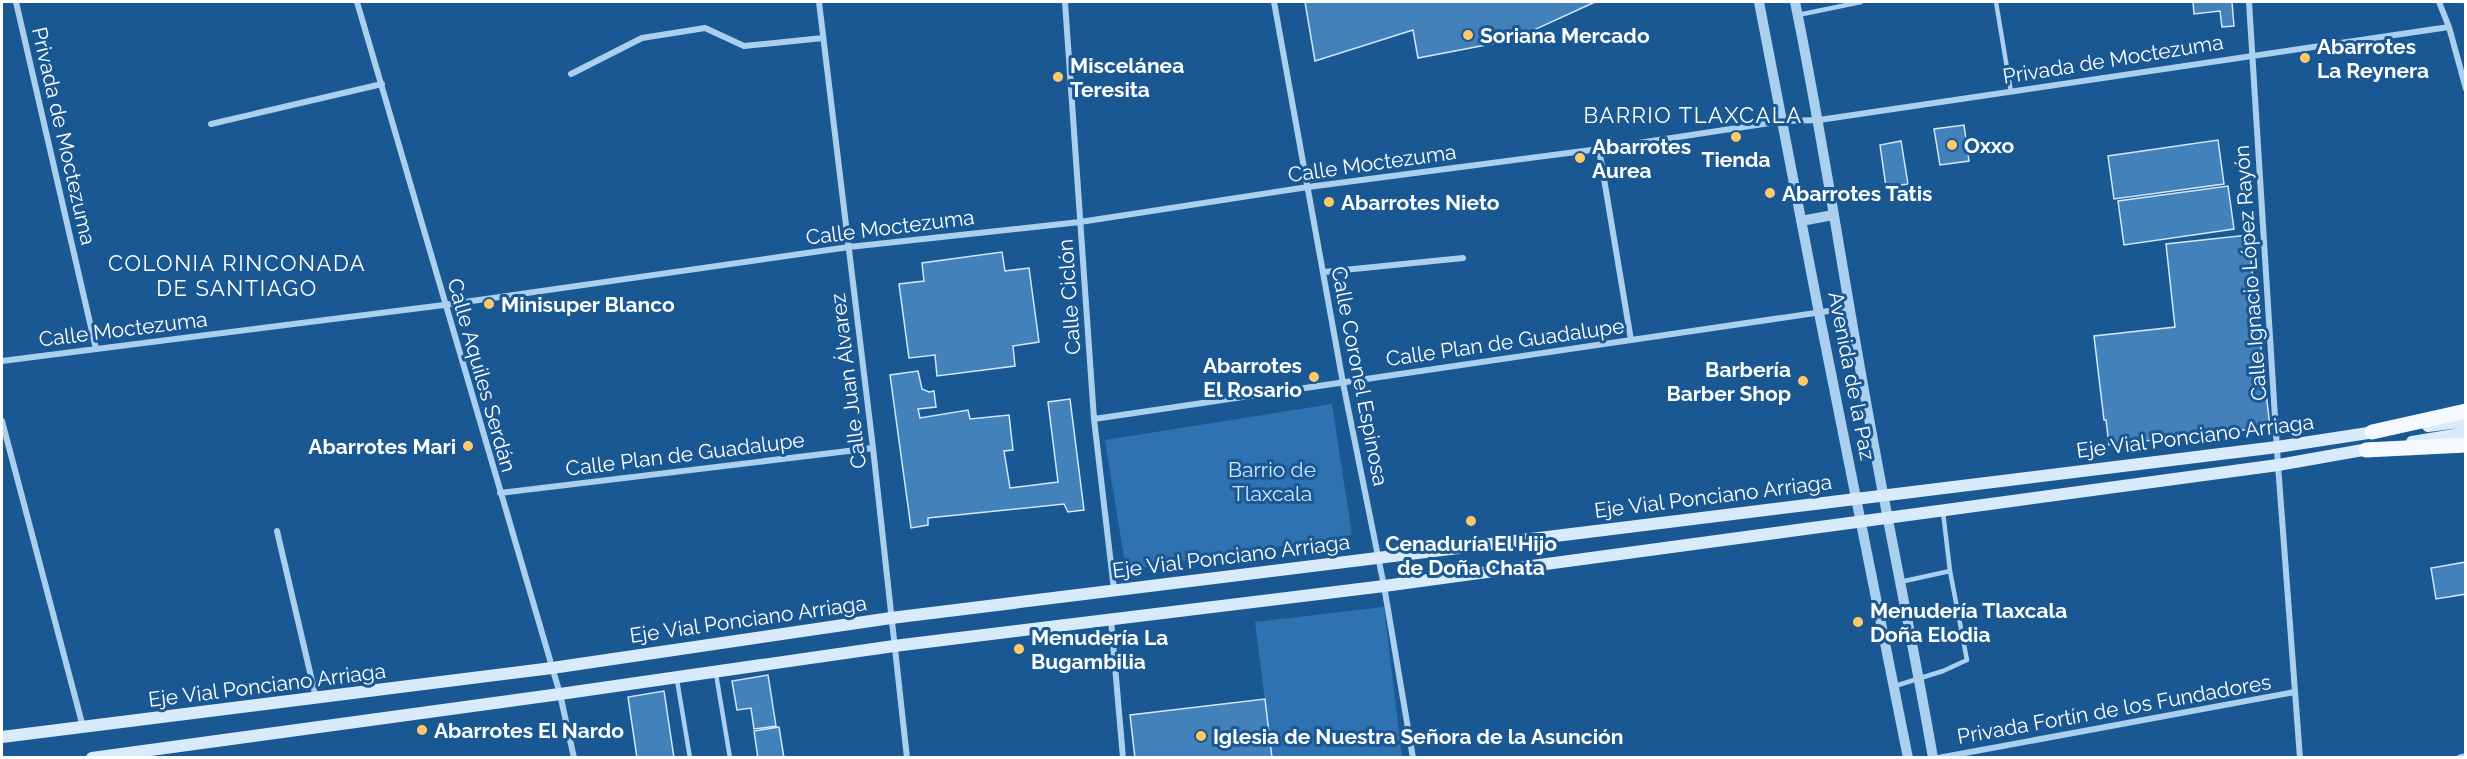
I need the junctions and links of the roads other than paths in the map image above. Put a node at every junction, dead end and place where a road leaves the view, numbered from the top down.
1 (16, 2) edge
2 (357, 2) edge
3 (819, 2) edge
4 (1065, 2) edge
5 (1274, 2) edge
6 (1759, 2) edge
7 (1795, 2) edge
8 (1861, 2) edge
9 (1996, 2) edge
10 (2249, 2) edge
11 (2439, 2) edge
12 (1798, 15) junction
13 (2449, 27) junction
14 (823, 38) junction
15 (2253, 55) junction
16 (571, 74) dead end
17 (382, 84) junction
18 (2466, 89) edge
19 (2011, 92) junction
20 (1819, 120) junction
21 (1782, 121) junction
22 (211, 124) dead end
23 (1599, 149) junction
24 (1308, 187) junction
25 (1833, 215) junction
26 (1801, 221) junction
27 (1080, 222) junction
28 (849, 247) junction
29 (1463, 258) dead end
30 (1324, 272) junction
31 (444, 305) junction
32 (1849, 308) junction
33 (1819, 313) junction
34 (1631, 340) junction
35 (96, 349) junction
36 (2, 361) edge
37 (1343, 383) junction
38 (2466, 411) edge
39 (1094, 419) junction
40 (2, 421) edge
41 (2466, 421) edge
42 (2372, 432) junction
43 (2466, 433) edge
44 (2466, 445) edge
45 (2277, 447) junction
46 (873, 448) junction
47 (2366, 450) junction
48 (2278, 465) junction
49 (500, 493) junction
50 (1882, 495) junction
51 (1856, 498) junction
52 (1943, 510) junction
53 (1886, 518) junction
54 (1862, 521) junction
55 (277, 531) dead end
56 (1379, 557) junction
57 (1950, 571) junction
58 (1900, 583) junction
59 (1384, 586) junction
60 (1114, 590) junction
61 (891, 618) junction
62 (1111, 620) junction
63 (894, 646) junction
64 (552, 668) junction
65 (716, 671) junction
66 (676, 677) junction
67 (1919, 678) junction
68 (1896, 686) junction
69 (2295, 692) junction
70 (560, 694) junction
71 (316, 698) junction
72 (84, 728) junction
73 (2, 737) edge
74 (2466, 756) edge
75 (92, 758) edge
76 (574, 758) edge
77 (690, 758) edge
78 (730, 758) edge
79 (907, 758) edge
80 (1123, 758) edge
81 (1413, 758) edge
82 (1908, 758) edge
83 (1933, 758) edge
84 (1938, 758) edge
85 (2300, 758) edge
86 (2459, 758) edge

1 - 35 street, Privada de Moctezuma
2 - 17 street, Calle Aquiles Serdán
3 - 14 street, Calle Juan Álvarez
4 - 27 street, Calle Ciclón
5 - 24 street, Calle Coronel Espinosa
6 - 21 street, Avenida de la Paz
7 - 12 street, Avenida de la Paz
8 - 12 lane
9 - 19 lane
10 - 15 street, Calle Ignacio López Rayón
11 - 13 street
12 - 20 street, Avenida de la Paz
13 - 15 street, Privada de Moctezuma
13 - 18 street
14 - 16 street
14 - 28 street, Calle Juan Álvarez
15 - 19 street, Privada de Moctezuma
15 - 45 street, Calle Ignacio López Rayón
17 - 22 street
17 - 31 street, Calle Aquiles Serdán
19 - 20 street, Privada de Moctezuma
20 - 21 street, Privada de Moctezuma
20 - 25 street, Avenida de la Paz
21 - 23 street, Calle Moctezuma
21 - 26 street, Avenida de la Paz
23 - 24 street, Calle Moctezuma
23 - 34 street
24 - 27 street, Calle Moctezuma
24 - 30 street, Calle Coronel Espinosa
25 - 26 street
25 - 32 street, Avenida de la Paz
26 - 33 street, Avenida de la Paz
27 - 28 street, Calle Moctezuma
27 - 39 street, Calle Ciclón
28 - 31 street, Calle Moctezuma
28 - 46 street, Calle Juan Álvarez
29 - 30 street
30 - 37 street, Calle Coronel Espinosa
31 - 35 street, Calle Moctezuma
31 - 49 street, Calle Aquiles Serdán
32 - 33 street, Calle Plan de Guadalupe
32 - 50 street, Avenida de la Paz
33 - 34 street, Calle Plan de Guadalupe
33 - 51 street, Avenida de la Paz
34 - 37 street, Calle Plan de Guadalupe
35 - 36 street, Calle Moctezuma
37 - 39 street, Calle Plan de Guadalupe
37 - 56 street, Calle Coronel Espinosa
38 - 42 main road
39 - 60 street, Calle Ciclón
40 - 72 street
41 - 42 main road, Eje Vial Ponciano Arriaga
42 - 45 main road, Eje Vial Ponciano Arriaga
43 - 47 main road, Eje Vial Ponciano Arriaga
44 - 47 main road
45 - 48 street, Calle Ignacio López Rayón
45 - 50 main road, Eje Vial Ponciano Arriaga
46 - 49 street, Calle Plan de Guadalupe
46 - 61 street, Calle Juan Álvarez
47 - 48 main road, Eje Vial Ponciano Arriaga
48 - 52 main road, Eje Vial Ponciano Arriaga
48 - 69 street, Calle Ignacio López Rayón
49 - 64 street, Calle Aquiles Serdán
50 - 51 main road, Eje Vial Ponciano Arriaga
50 - 53 street, Avenida de la Paz
51 - 54 street, Avenida de la Paz
51 - 56 main road, Eje Vial Ponciano Arriaga
52 - 53 main road, Eje Vial Ponciano Arriaga
52 - 57 lane
53 - 54 main road, Eje Vial Ponciano Arriaga
53 - 58 street, Avenida de la Paz
54 - 59 main road, Eje Vial Ponciano Arriaga
54 - 68 street, Avenida de la Paz
55 - 71 street
56 - 59 street, Calle Coronel Espinosa
56 - 60 main road, Eje Vial Ponciano Arriaga
57 - 58 lane
57 - 67 lane
58 - 67 street, Avenida de la Paz
59 - 62 main road, Eje Vial Ponciano Arriaga
59 - 81 street, Calle Coronel Espinosa
60 - 61 main road, Eje Vial Ponciano Arriaga
61 - 63 street, Calle Juan Álvarez
61 - 64 main road, Eje Vial Ponciano Arriaga
62 - 63 main road, Eje Vial Ponciano Arriaga
62 - 80 street
63 - 65 main road, Eje Vial Ponciano Arriaga
63 - 79 street, Calle Juan Álvarez
64 - 70 street, Calle Aquiles Serdán
64 - 71 main road, Eje Vial Ponciano Arriaga
65 - 66 main road, Eje Vial Ponciano Arriaga
65 - 78 lane
66 - 70 main road, Eje Vial Ponciano Arriaga
66 - 77 lane
67 - 68 lane
67 - 83 street, Avenida de la Paz
68 - 82 street, Avenida de la Paz
69 - 84 street, Privada Fortín de los Fundadores
69 - 85 street, Calle Ignacio López Rayón
70 - 75 main road, Eje Vial Ponciano Arriaga
70 - 76 street, Calle Aquiles Serdán
71 - 72 main road, Eje Vial Ponciano Arriaga
72 - 73 main road, Eje Vial Ponciano Arriaga
74 - 86 street

